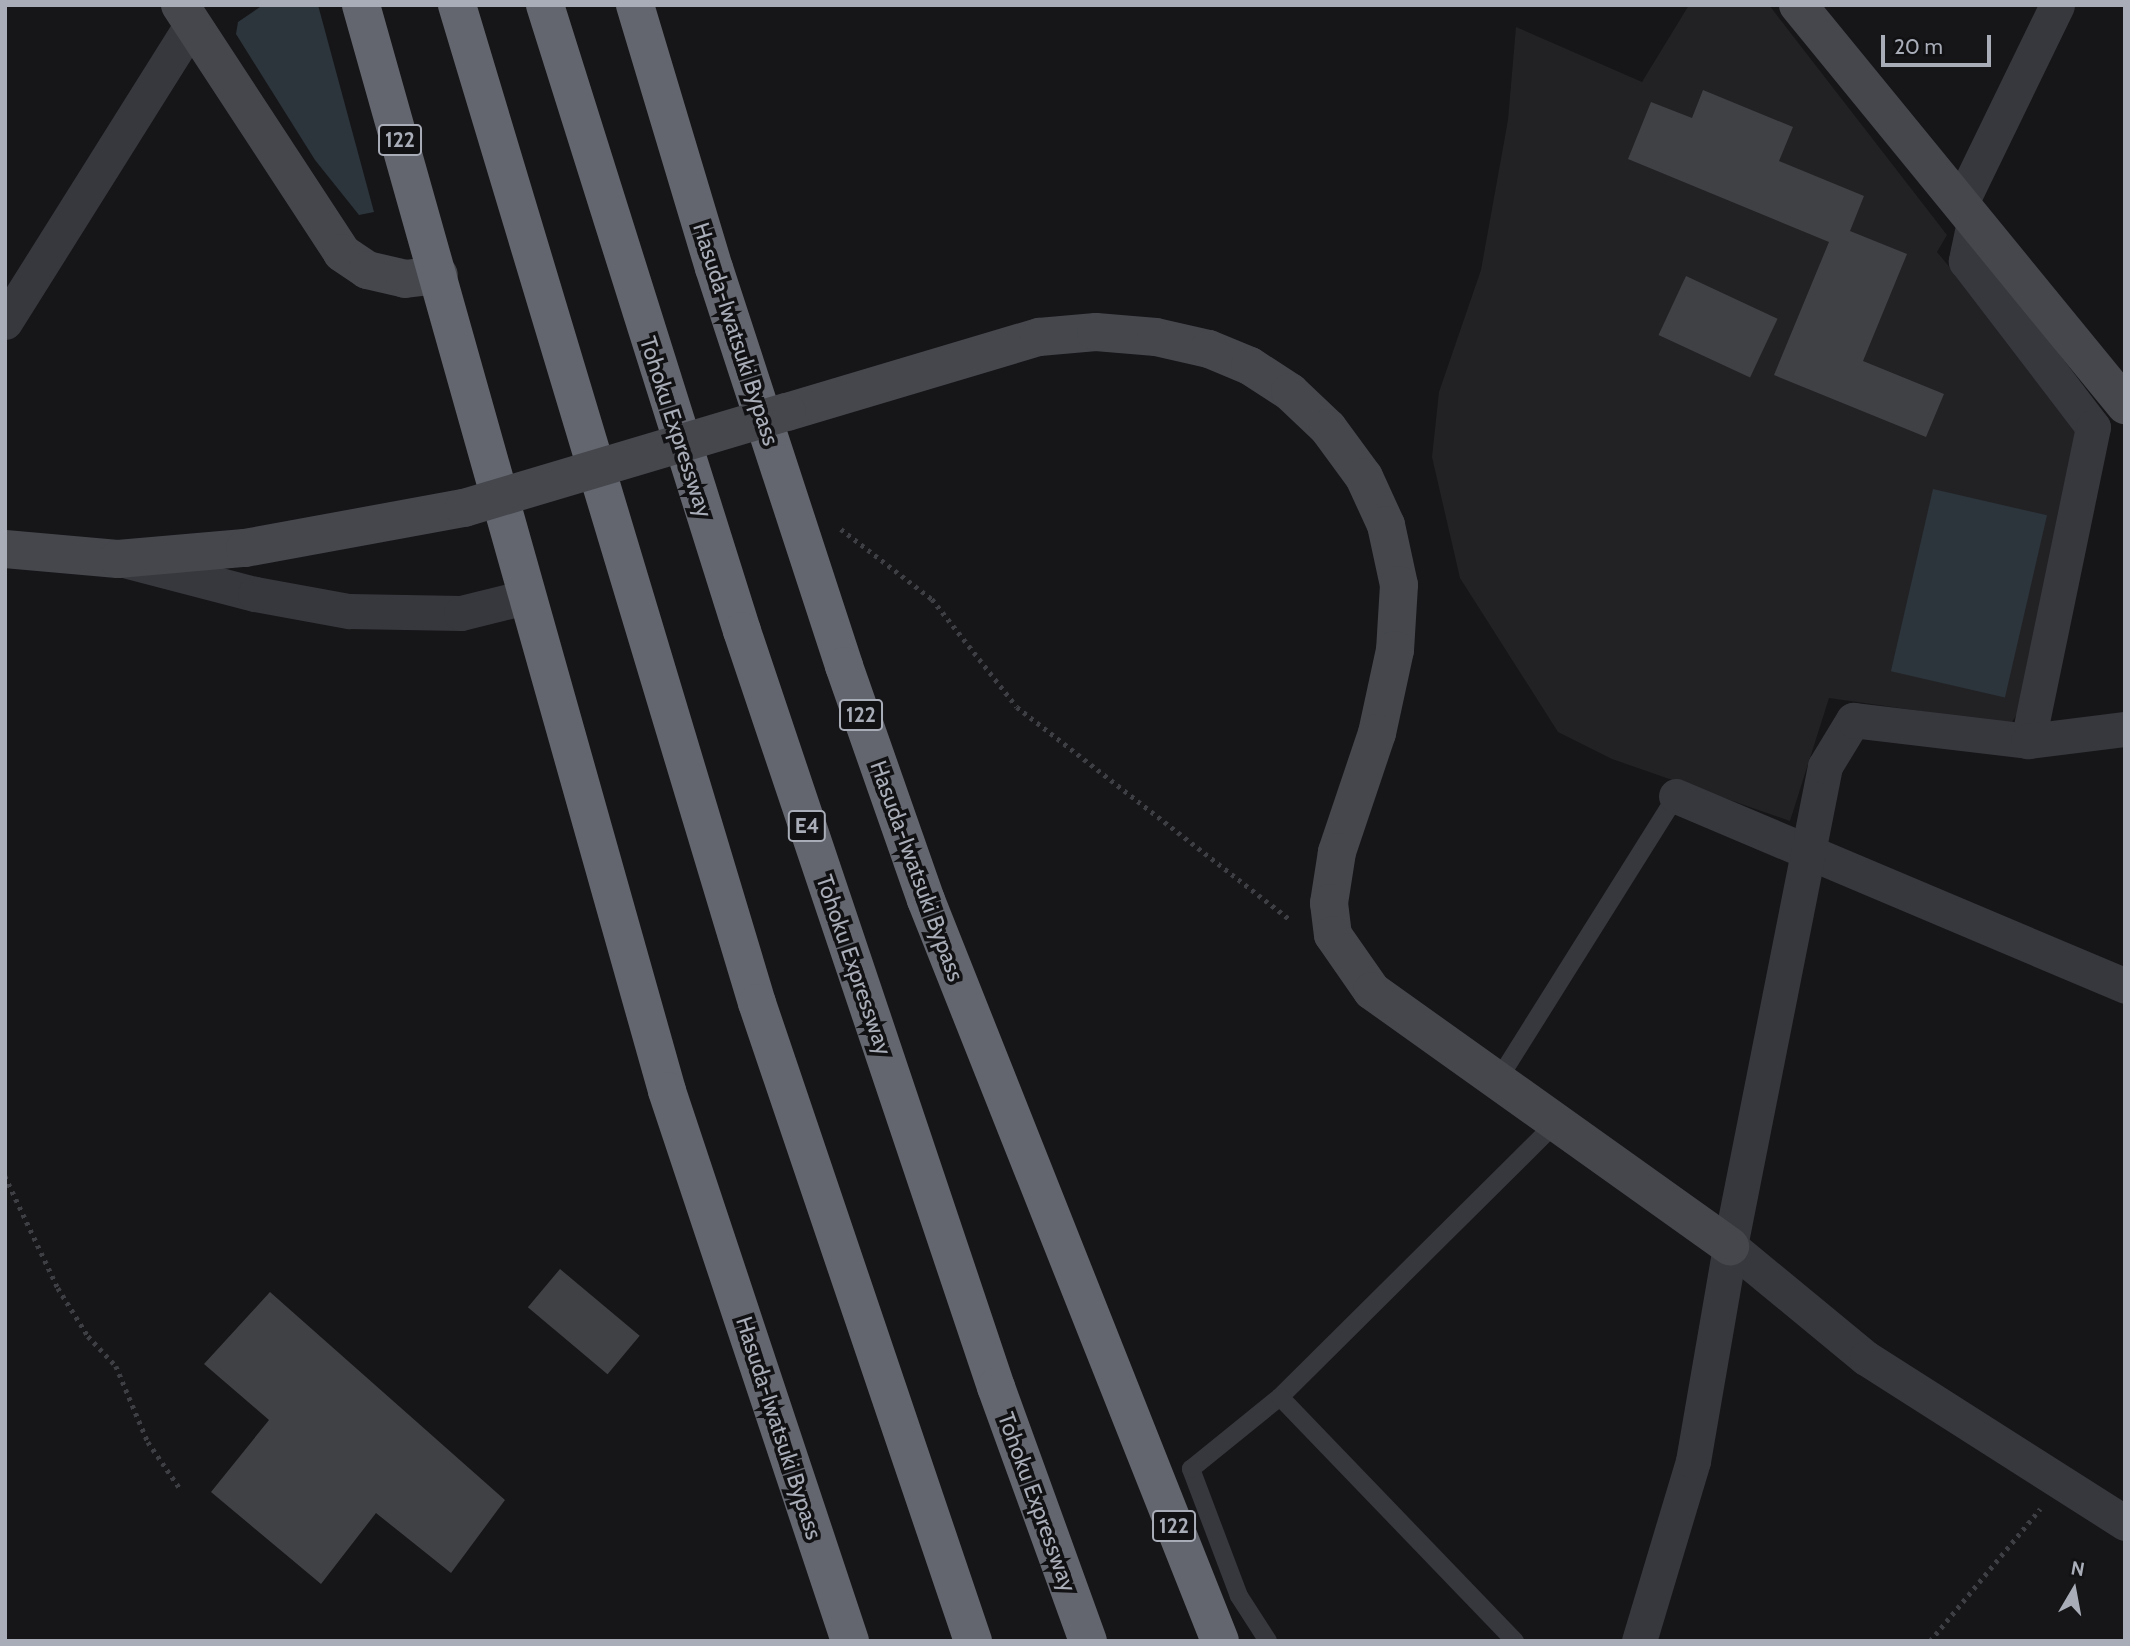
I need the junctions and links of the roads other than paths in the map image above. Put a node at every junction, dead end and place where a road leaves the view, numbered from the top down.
1 (360, 5) edge
2 (457, 5) edge
3 (545, 5) edge
4 (635, 5) edge
5 (1798, 5) edge
6 (2057, 5) edge
7 (186, 11) edge
8 (1967, 213) junction
9 (439, 275) junction
10 (5, 322) edge
11 (2125, 405) edge
12 (5, 549) edge
13 (118, 559) junction
14 (526, 597) junction
15 (2125, 729) edge
16 (2028, 741) junction
17 (1676, 796) joint
18 (1808, 855) junction
19 (2125, 986) edge
20 (1498, 1080) junction
21 (1558, 1122) junction
22 (1730, 1246) junction
23 (1280, 1397) junction
24 (2125, 1523) edge
25 (850, 1641) edge
26 (974, 1641) edge
27 (1088, 1641) edge
28 (1220, 1641) edge
29 (1268, 1641) edge
30 (1515, 1641) edge
31 (1639, 1641) edge

1 - 9 highway, Hasuda-Iwatsuki Bypass / 122
2 - 26 highway
3 - 27 highway, Tohoku Expressway / E4
4 - 28 highway, Hasuda-Iwatsuki Bypass / 122
5 - 8 street
6 - 8 street
7 - 9 street
7 - 10 street
8 - 11 street
8 - 16 street
9 - 14 highway, Hasuda-Iwatsuki Bypass / 122
12 - 13 street
13 - 14 street
13 - 20 street, bridge
14 - 25 highway, Hasuda-Iwatsuki Bypass / 122
15 - 16 street
16 - 18 street
17 - 18 street
17 - 20 lane
18 - 19 street
18 - 22 street
20 - 21 street
21 - 22 street
21 - 23 lane
22 - 24 street
22 - 31 street
23 - 29 lane
23 - 30 lane

